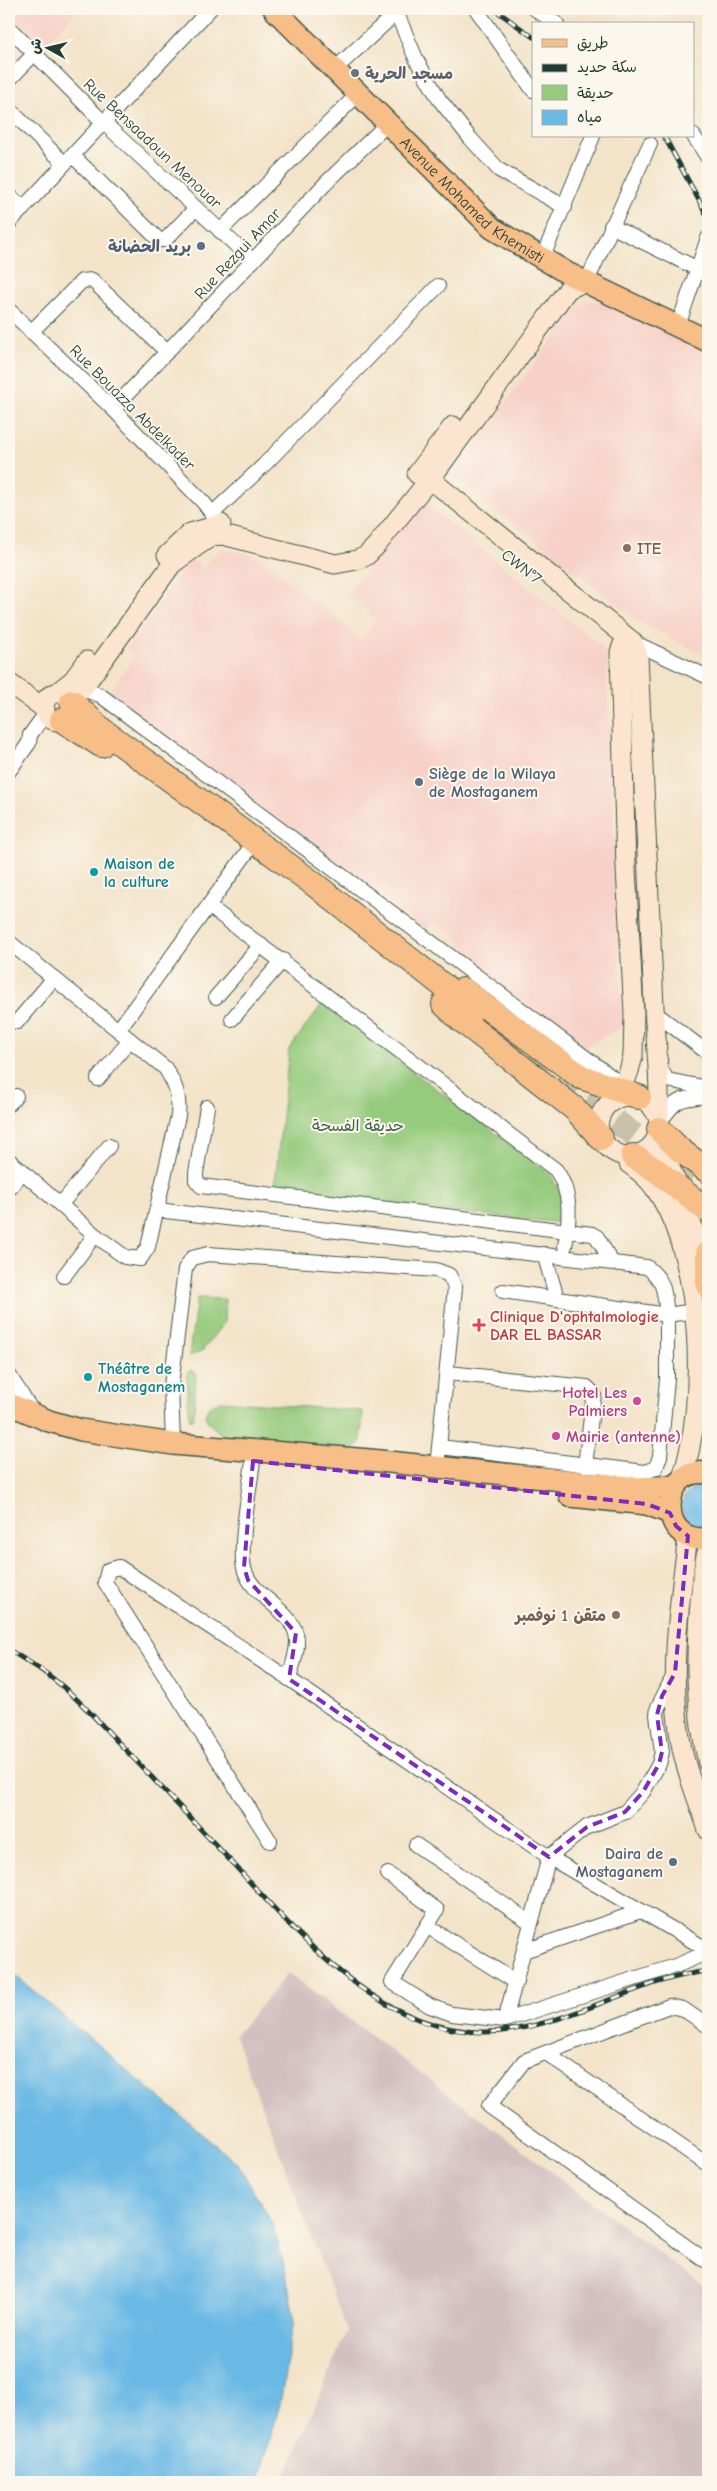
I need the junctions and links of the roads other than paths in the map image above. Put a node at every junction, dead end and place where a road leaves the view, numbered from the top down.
1 (210, 9) edge
2 (274, 9) edge
3 (476, 9) edge
4 (535, 9) edge
5 (396, 11) edge
6 (554, 22) edge
7 (9, 28) edge
8 (35, 53) junction
9 (335, 69) junction
10 (9, 80) edge
11 (532, 89) edge
12 (359, 93) junction
13 (9, 110) edge
14 (103, 122) junction
15 (388, 123) junction
16 (694, 137) edge
17 (590, 138) edge
18 (650, 144) dead end
19 (708, 158) edge
20 (68, 159) junction
21 (9, 195) edge
22 (565, 207) junction
23 (196, 208) junction
24 (23, 209) junction
25 (9, 224) edge
26 (611, 226) junction
27 (220, 230) junction
28 (708, 238) edge
29 (542, 259) junction
30 (253, 261) junction
31 (703, 271) edge
32 (577, 277) junction
33 (438, 286) dead end
34 (9, 310) edge
35 (678, 326) junction
36 (31, 332) junction
37 (708, 341) edge
38 (167, 352) junction
39 (113, 409) junction
40 (422, 481) junction
41 (218, 524) junction
42 (626, 648) junction
43 (708, 677) edge
44 (12, 685) edge
45 (60, 704) junction
46 (9, 771) edge
47 (248, 851) junction
48 (210, 906) junction
49 (371, 937) junction
50 (9, 942) edge
51 (261, 945) junction
52 (283, 960) junction
53 (54, 978) junction
54 (216, 997) dead end
55 (471, 1010) tunnel mouth
56 (655, 1013) junction
57 (232, 1019) dead end
58 (17, 1022) dead end
59 (119, 1029) junction
60 (130, 1040) junction
61 (708, 1053) edge
62 (659, 1066) junction
63 (98, 1079) dead end
64 (708, 1088) edge
65 (626, 1092) junction
66 (708, 1096) edge
67 (207, 1107) dead end
68 (658, 1128) junction
69 (109, 1146) dead end
70 (616, 1149) junction
71 (9, 1160) edge
72 (24, 1171) junction
73 (708, 1172) edge
74 (679, 1188) junction
75 (9, 1189) edge
76 (61, 1204) junction
77 (157, 1210) junction
78 (708, 1211) edge
79 (568, 1230) junction
80 (95, 1235) junction
81 (565, 1246) dead end
82 (544, 1254) junction
83 (708, 1254) edge
84 (611, 1261) junction
85 (64, 1276) dead end
86 (708, 1286) edge
87 (504, 1291) dead end
88 (708, 1291) edge
89 (556, 1298) junction
90 (694, 1311) junction
91 (667, 1315) junction
92 (448, 1373) junction
93 (9, 1375) edge
94 (9, 1404) edge
95 (34, 1414) junction
96 (9, 1415) edge
97 (173, 1444) junction
98 (438, 1457) junction
99 (253, 1461) junction
100 (584, 1465) junction
101 (708, 1473) edge
102 (678, 1484) junction
103 (670, 1514) junction
104 (698, 1537) edge
105 (708, 1549) edge
106 (676, 1673) junction
107 (289, 1679) junction
108 (708, 1763) edge
109 (708, 1830) edge
110 (270, 1841) dead end
111 (416, 1845) dead end
112 (549, 1857) junction
113 (388, 1874) dead end
114 (641, 1911) junction
115 (531, 1923) junction
116 (427, 1926) junction
117 (524, 1951) junction
118 (708, 1951) edge
119 (516, 1982) junction
120 (505, 2020) junction
121 (708, 2026) edge
122 (546, 2053) junction
123 (708, 2165) edge
124 (708, 2262) edge

1 - 14 street
2 - 9 main road, Avenue Mohamed Khemisti
3 - 11 street
4 - 6 street
5 - 9 street
5 - 22 street
7 - 8 street, Rue Bensaadoun Menouar
8 - 10 street
8 - 14 street, Rue Bensaadoun Menouar
9 - 12 main road, Avenue Mohamed Khemisti
12 - 15 main road, Avenue Mohamed Khemisti
12 - 27 street
13 - 20 street
14 - 20 street
14 - 23 street, Rue Bensaadoun Menouar
15 - 29 main road, Avenue Mohamed Khemisti
15 - 30 street, Rue Rezgui Amar
16 - 19 street
17 - 22 street
18 - 26 street
20 - 23 street
20 - 24 street
21 - 24 street
22 - 29 street
23 - 27 street, Rue Bensaadoun Menouar
24 - 25 street
26 - 31 street
26 - 32 street
27 - 30 street, Rue Bensaadoun Menouar
28 - 31 street
29 - 32 main road, Avenue Mohamed Khemisti
30 - 38 street, Rue Rezgui Amar
31 - 35 street
32 - 35 main road, Avenue Mohamed Khemisti
32 - 40 main road
33 - 41 street
34 - 36 street, Rue Bouazza Abdelkader
35 - 37 main road, Avenue Mohamed Khemisti
36 - 38 street
36 - 39 street, Rue Bouazza Abdelkader
38 - 39 street, Rue Rezgui Amar
39 - 41 street, Rue Bouazza Abdelkader
40 - 41 main road
40 - 42 main road, CWN°7
41 - 45 main road
42 - 43 street
42 - 56 main road
42 - 65 main road
44 - 45 main road
45 - 46 street
45 - 47 highway
45 - 49 highway
45 - 65 street
47 - 48 street
47 - 49 highway
48 - 51 street
48 - 59 street
49 - 55 highway
49 - 65 highway
49 - 70 highway
50 - 53 street
51 - 52 street
51 - 54 street
52 - 57 street
52 - 79 street
53 - 58 street
53 - 59 street
56 - 61 street
56 - 62 main road
59 - 60 street
60 - 63 street
60 - 77 street
62 - 64 street
62 - 68 main road
65 - 68 main road
65 - 70 main road
66 - 68 street
67 - 79 street
68 - 70 main road
68 - 73 highway
68 - 74 main road
69 - 76 street
70 - 74 highway
70 - 90 main road
71 - 72 street
72 - 75 street
72 - 76 street
74 - 78 highway
74 - 86 main road
76 - 80 street
77 - 80 street
77 - 82 street
79 - 81 street
79 - 84 street
80 - 85 street
82 - 84 street
82 - 89 street
83 - 86 highway
84 - 91 street
86 - 88 main road
87 - 89 street
89 - 91 street
90 - 91 street
90 - 102 main road
91 - 100 street
92 - 97 street
92 - 98 street
92 - 100 street
93 - 95 street
94 - 95 main road
95 - 97 main road
96 - 99 main road
97 - 98 main road
98 - 100 street
98 - 102 main road
99 - 103 main road
99 - 107 street
101 - 102 main road
102 - 103 main road
103 - 104 main road
104 - 106 main road
105 - 108 main road
106 - 109 main road
106 - 112 street
107 - 110 street
107 - 112 street
111 - 115 street
112 - 114 street
112 - 115 street
113 - 116 street
114 - 117 street
114 - 118 street
115 - 117 street
116 - 119 street
116 - 120 street
117 - 119 street
118 - 120 street
119 - 120 street
121 - 122 street
122 - 123 street
122 - 124 street

